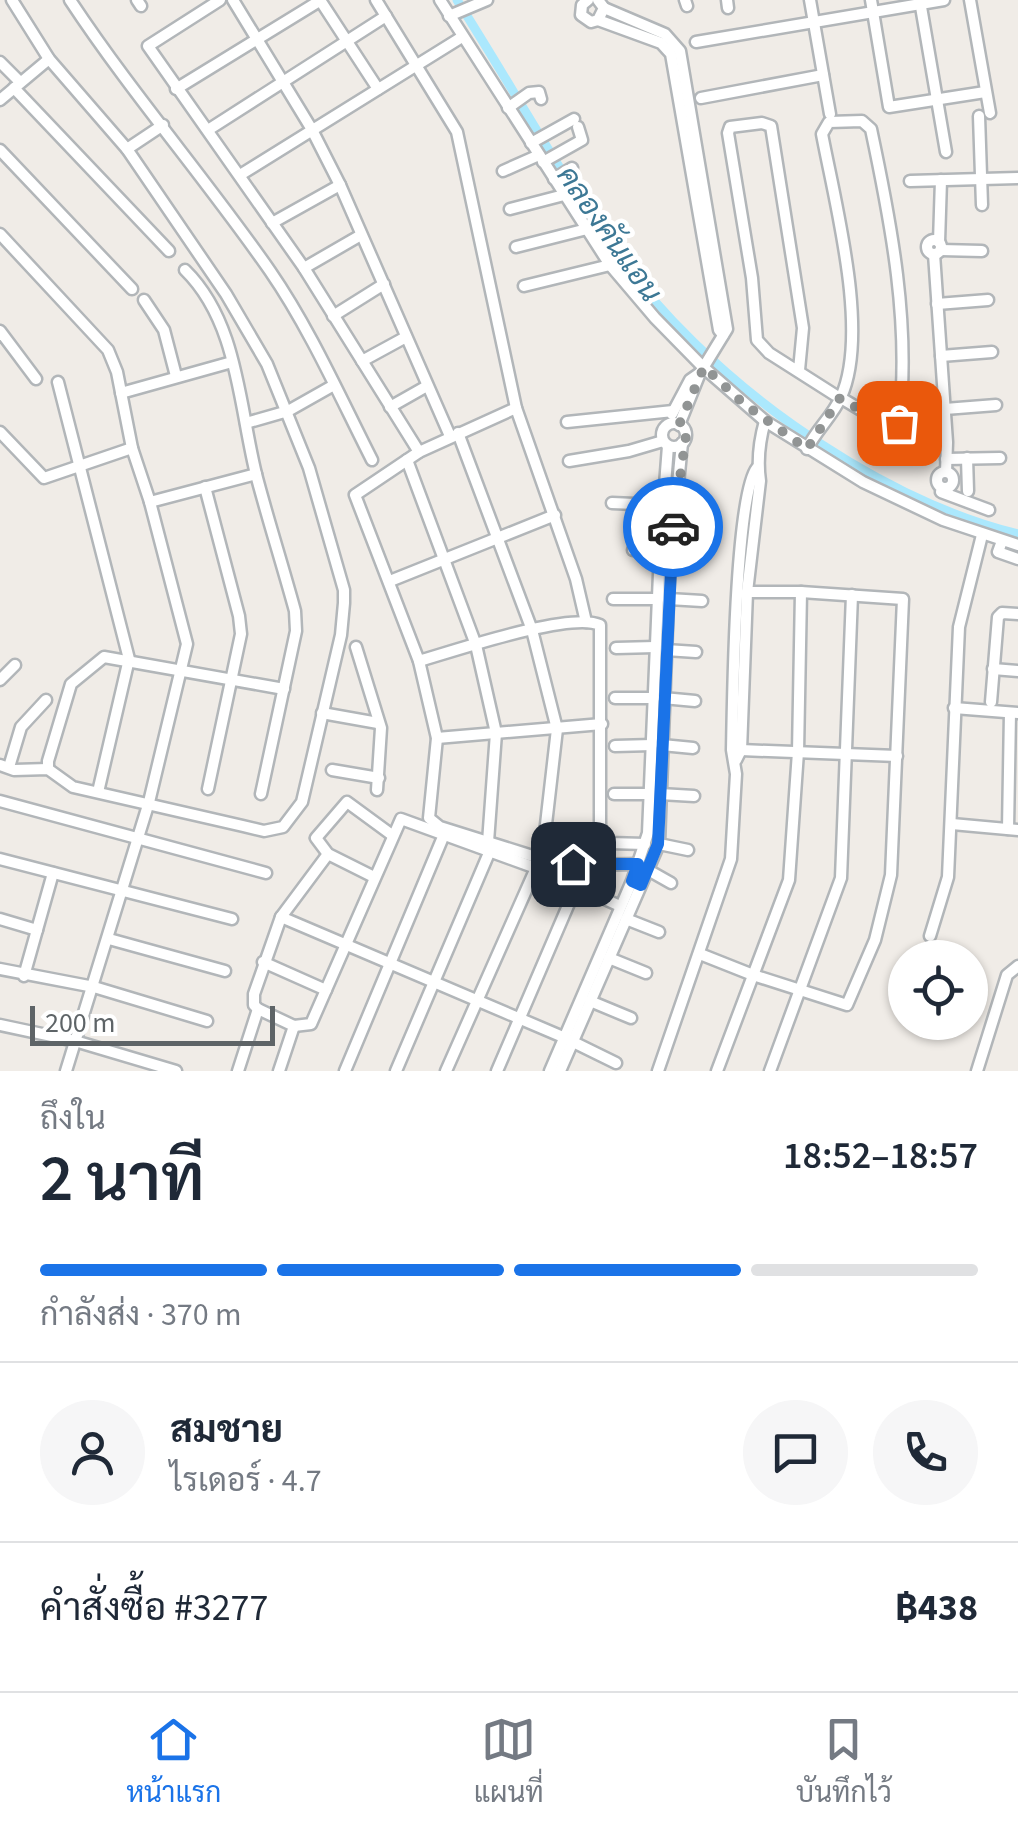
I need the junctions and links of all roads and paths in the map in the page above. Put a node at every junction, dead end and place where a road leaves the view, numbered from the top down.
1 (12, 0) edge
2 (70, 0) edge
3 (220, 0) edge
4 (234, 0) edge
5 (320, 0) edge
6 (376, 0) edge
7 (440, 0) edge
8 (487, 0) edge
9 (588, 0) edge
10 (810, 0) edge
11 (871, 0) edge
12 (944, 0) edge
13 (970, 0) edge
14 (920, 2) edge
15 (601, 4) edge
16 (873, 13) junction
17 (452, 14) junction
18 (386, 16) junction
19 (598, 20) junction
20 (814, 23) junction
21 (462, 37) junction
22 (256, 38) junction
23 (346, 41) junction
24 (696, 42) dead end
25 (49, 59) junction
26 (0, 62) edge
27 (417, 68) junction
28 (823, 75) junction
29 (283, 82) junction
30 (16, 85) junction
31 (176, 88) junction
32 (378, 89) junction
33 (985, 92) junction
34 (701, 98) dead end
35 (541, 99) dead end
36 (0, 100) edge
37 (938, 101) junction
38 (511, 105) junction
39 (830, 114) dead end
40 (163, 125) junction
41 (311, 128) junction
42 (208, 130) junction
43 (535, 141) junction
44 (127, 149) junction
45 (0, 150) edge
46 (946, 152) dead end
47 (544, 158) junction
48 (572, 168) dead end
49 (503, 170) dead end
50 (240, 175) junction
51 (557, 177) junction
52 (1018, 178) edge
53 (910, 180) dead end
54 (940, 180) junction
55 (981, 180) junction
56 (340, 185) junction
57 (564, 195) junction
58 (982, 205) dead end
59 (510, 209) dead end
60 (272, 223) junction
61 (587, 229) junction
62 (0, 234) edge
63 (361, 236) junction
64 (516, 247) dead end
65 (938, 249) junction
66 (982, 251) dead end
67 (169, 252) dead end
68 (610, 265) junction
69 (304, 268) junction
70 (185, 270) dead end
71 (384, 284) junction
72 (524, 286) dead end
73 (132, 289) dead end
74 (144, 300) dead end
75 (988, 300) dead end
76 (937, 304) junction
77 (334, 316) junction
78 (0, 331) edge
79 (723, 335) junction
80 (406, 337) junction
81 (992, 352) dead end
82 (941, 356) junction
83 (362, 361) junction
84 (232, 362) junction
85 (703, 368) junction
86 (799, 370) junction
87 (176, 376) junction
88 (36, 379) dead end
89 (58, 382) dead end
90 (334, 385) junction
91 (427, 386) junction
92 (121, 393) junction
93 (840, 394) junction
94 (996, 405) dead end
95 (390, 407) junction
96 (516, 408) junction
97 (945, 409) junction
98 (673, 410) junction
99 (288, 411) junction
100 (765, 420) junction
101 (567, 422) dead end
102 (246, 423) junction
103 (674, 424) junction
104 (0, 432) edge
105 (454, 435) junction
106 (811, 441) junction
107 (682, 443) junction
108 (666, 444) junction
109 (132, 448) junction
110 (420, 452) junction
111 (967, 458) junction
112 (1000, 458) dead end
113 (946, 459) junction
114 (372, 460) dead end
115 (407, 460) junction
116 (569, 460) dead end
117 (79, 464) junction
118 (256, 474) junction
119 (205, 487) junction
120 (968, 490) dead end
121 (941, 492) junction
122 (150, 502) junction
123 (612, 502) dead end
124 (669, 504) junction
125 (704, 507) dead end
126 (988, 510) dead end
127 (933, 514) junction
128 (555, 515) junction
129 (498, 536) junction
130 (980, 541) junction
131 (1018, 546) edge
132 (1000, 547) junction
133 (633, 550) dead end
134 (666, 551) junction
135 (746, 553) junction
136 (705, 554) dead end
137 (1018, 559) edge
138 (443, 560) junction
139 (390, 580) junction
140 (747, 592) junction
141 (801, 592) junction
142 (852, 595) junction
143 (612, 599) dead end
144 (663, 599) junction
145 (702, 601) dead end
146 (1018, 614) edge
147 (586, 622) junction
148 (532, 630) junction
149 (476, 645) junction
150 (356, 647) dead end
151 (616, 648) dead end
152 (661, 649) junction
153 (696, 652) dead end
154 (739, 658) junction
155 (129, 659) junction
156 (419, 661) junction
157 (15, 665) dead end
158 (993, 669) junction
159 (182, 671) junction
160 (1018, 671) edge
161 (233, 679) junction
162 (0, 680) edge
163 (284, 689) junction
164 (616, 698) dead end
165 (658, 698) junction
166 (46, 700) dead end
167 (695, 700) dead end
168 (991, 702) dead end
169 (954, 708) junction
170 (322, 713) junction
171 (1014, 713) edge
172 (378, 722) junction
173 (602, 724) junction
174 (557, 729) junction
175 (496, 733) junction
176 (437, 738) junction
177 (657, 745) junction
178 (615, 746) dead end
179 (693, 748) dead end
180 (798, 752) junction
181 (848, 754) junction
182 (738, 755) junction
183 (897, 756) junction
184 (4, 766) edge
185 (1014, 767) edge
186 (48, 770) junction
187 (332, 770) dead end
188 (208, 789) dead end
189 (98, 792) junction
190 (261, 794) dead end
191 (614, 794) dead end
192 (654, 794) junction
193 (694, 796) dead end
194 (0, 801) edge
195 (149, 802) junction
196 (952, 824) junction
197 (1013, 829) edge
198 (392, 835) junction
199 (443, 836) junction
200 (138, 839) junction
201 (609, 843) dead end
202 (646, 844) junction
203 (658, 844) junction
204 (488, 848) junction
205 (688, 850) dead end
206 (328, 854) junction
207 (0, 859) edge
208 (539, 863) junction
209 (596, 864) junction
210 (643, 867) junction
211 (53, 872) junction
212 (266, 872) dead end
213 (374, 877) junction
214 (636, 883) junction
215 (671, 883) dead end
216 (576, 887) junction
217 (123, 890) junction
218 (620, 906) junction
219 (281, 917) junction
220 (232, 919) dead end
221 (0, 920) edge
222 (626, 920) junction
223 (37, 930) junction
224 (659, 932) dead end
225 (930, 936) dead end
226 (109, 939) junction
227 (346, 945) junction
228 (700, 954) junction
229 (609, 958) junction
230 (263, 962) junction
231 (390, 964) junction
232 (1018, 966) edge
233 (0, 970) edge
234 (225, 972) dead end
235 (646, 974) dead end
236 (753, 975) junction
237 (24, 976) junction
238 (594, 979) junction
239 (433, 984) junction
240 (94, 987) junction
241 (326, 990) junction
242 (801, 991) junction
243 (590, 1000) junction
244 (476, 1002) junction
245 (258, 1009) junction
246 (631, 1018) dead end
247 (520, 1019) junction
248 (208, 1020) dead end
249 (0, 1025) edge
250 (294, 1026) junction
251 (568, 1040) junction
252 (75, 1041) junction
253 (616, 1063) dead end
254 (66, 1071) edge
255 (176, 1071) edge
256 (238, 1071) edge
257 (279, 1071) edge
258 (345, 1071) edge
259 (396, 1071) edge
260 (446, 1071) edge
261 (498, 1071) edge
262 (550, 1071) edge
263 (560, 1071) edge
264 (658, 1071) edge
265 (717, 1071) edge
266 (770, 1071) edge
267 (977, 1071) edge

1 - 25 street
2 - 40 street
3 - 31 street
4 - 22 street
5 - 22 street
5 - 23 street
6 - 18 street
7 - 17 street
8 - 17 street
9 - 19 street
10 - 20 street
11 - 16 street
12 - 14 street
13 - 33 street
14 - 16 street
14 - 37 street
15 - 19 street
15 - 79 street
16 - 20 street
16 - 37 street
17 - 21 street
18 - 23 street
18 - 27 street
19 - 79 street
20 - 24 street
20 - 28 street
21 - 27 street
21 - 38 street
22 - 29 street
22 - 31 street
23 - 29 street
23 - 32 street
25 - 30 street
25 - 44 street
26 - 30 street
27 - 32 street
27 - 96 street
28 - 34 street
28 - 39 street
29 - 41 street
29 - 42 street
30 - 36 street
30 - 67 street
31 - 42 street
32 - 41 street
33 - 37 street
33 - 55 street
35 - 38 street
37 - 46 street
38 - 43 street
40 - 44 street
40 - 90 street
41 - 50 street
41 - 56 street
42 - 50 street
43 - 47 street
43 - 47 street
44 - 99 street
45 - 73 street
47 - 49 street
47 - 51 street
48 - 51 street
50 - 60 street
51 - 57 street
52 - 55 street
53 - 54 street
54 - 55 street
54 - 65 street
55 - 58 street
56 - 60 street
56 - 63 street
57 - 59 street
57 - 61 street
60 - 69 street
61 - 64 street
61 - 68 street
62 - 92 street
63 - 69 street
63 - 71 street
65 - 66 street
65 - 76 street
68 - 72 street
68 - 85 street
69 - 77 street
70 - 84 street
71 - 77 street
71 - 80 street
74 - 87 street
75 - 76 street
76 - 82 street
77 - 83 street
78 - 88 street
79 - 85 street
80 - 83 street
80 - 91 street
81 - 82 street
82 - 97 street
83 - 95 street
84 - 87 street
84 - 102 street
85 - 98 street
85 - 100 street
85 - 103 street
86 - 86 street
86 - 93 street
87 - 92 street
89 - 117 street
90 - 99 street
90 - 114 street
91 - 95 street
91 - 105 street
92 - 109 street
93 - 93 street
93 - 106 street
94 - 97 street
95 - 110 street
96 - 105 street
96 - 128 street
97 - 113 street
98 - 101 street
98 - 103 street
99 - 102 street
99 - 170 street
100 - 106 street
100 - 135 street
102 - 118 street
103 - 107 street
103 - 108 street
104 - 117 street
105 - 110 street
105 - 129 street
106 - 127 street
107 - 108 street
107 - 124 street
108 - 116 street
108 - 124 street
109 - 117 street
109 - 122 street
110 - 115 street
111 - 112 street
111 - 113 street
111 - 120 street
113 - 121 street
115 - 138 street
115 - 139 street
117 - 155 street
118 - 119 street
118 - 163 street
119 - 122 street
119 - 161 street
121 - 126 street
121 - 127 street
122 - 159 street
123 - 124 street
124 - 125 street
124 - 134 street
127 - 130 street
128 - 129 street
128 - 147 street
129 - 138 street
129 - 148 street
130 - 132 street
130 - 169 street
131 - 132 street
132 - 137 street
133 - 134 street
134 - 136 street
134 - 144 street
135 - 140 street
135 - 154 street
138 - 139 street
138 - 149 street
139 - 156 street
140 - 141 street
140 - 154 street
141 - 142 street
141 - 180 street
142 - 181 street
142 - 183 street
143 - 144 street
144 - 145 street
144 - 152 street
146 - 158 street
147 - 148 street
147 - 173 street
148 - 149 street
148 - 174 street
149 - 156 street
149 - 175 street
150 - 172 street
151 - 152 street
152 - 153 street
152 - 165 street
154 - 182 street
155 - 159 street
155 - 186 street
155 - 189 street
156 - 176 street
157 - 162 street
158 - 160 street
158 - 168 street
159 - 161 street
159 - 195 street
161 - 163 street
161 - 188 street
163 - 190 street
164 - 165 street
165 - 167 street
165 - 177 street
166 - 184 street
169 - 171 street
169 - 196 street
170 - 172 street
170 - 195 street
171 - 185 street
172 - 187 street
173 - 174 street
173 - 209 street
174 - 175 street
174 - 208 street
175 - 176 street
175 - 204 street
176 - 204 street
177 - 178 street
177 - 179 street
177 - 192 street
180 - 181 street
180 - 182 street
180 - 236 street
181 - 183 street
181 - 242 street
182 - 228 street
183 - 242 street
184 - 186 street
185 - 197 street
186 - 189 street
189 - 195 street
191 - 192 street
192 - 193 street
192 - 202 street
192 - 203 street
194 - 200 street
195 - 200 street
196 - 197 street
196 - 225 street
198 - 199 street
198 - 206 street
198 - 213 street
199 - 204 street
199 - 231 street
200 - 212 street
200 - 217 street
201 - 202 street
202 - 210 street
203 - 205 street
203 - 210 street
204 - 208 street
204 - 239 street
206 - 213 street
206 - 219 street
207 - 211 street
208 - 209 street
208 - 216 street
208 - 244 street
209 - 210 street
210 - 214 street
210 - 215 street
211 - 217 street
211 - 223 street
213 - 227 street
214 - 218 street
214 - 222 street
216 - 218 street
216 - 247 street
217 - 220 street
217 - 226 street
218 - 238 street
219 - 227 street
219 - 230 street
221 - 223 street
222 - 224 street
222 - 229 street
223 - 237 street
226 - 234 street
226 - 240 street
227 - 231 street
227 - 241 street
228 - 236 street
228 - 264 street
229 - 235 street
229 - 238 street
230 - 241 street
230 - 245 street
231 - 239 street
231 - 258 street
232 - 267 street
233 - 237 street
236 - 242 street
236 - 265 street
237 - 240 street
238 - 243 street
238 - 251 street
239 - 244 street
239 - 259 street
240 - 248 street
240 - 252 street
241 - 250 street
242 - 266 street
243 - 246 street
243 - 251 street
244 - 247 street
244 - 260 street
245 - 250 street
245 - 256 street
247 - 251 street
247 - 261 street
249 - 252 street
250 - 257 street
251 - 253 street
251 - 262 street
251 - 263 street
252 - 254 street
252 - 255 street

